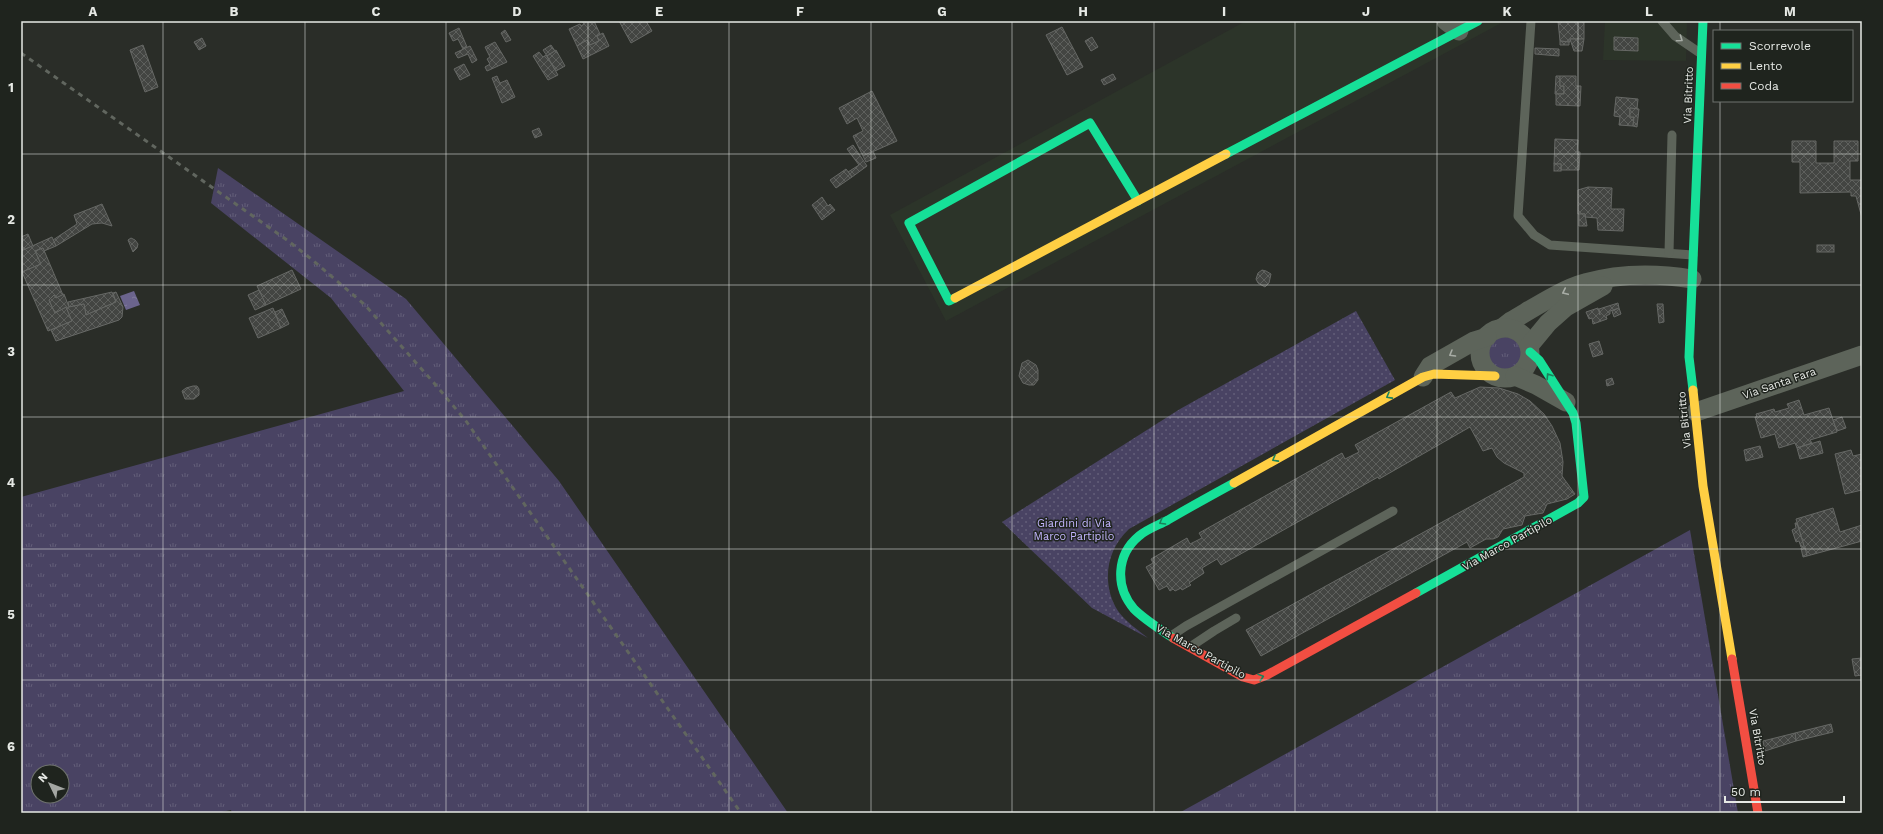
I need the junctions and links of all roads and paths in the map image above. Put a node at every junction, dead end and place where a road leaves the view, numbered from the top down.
1 (1478, 21) edge
2 (1531, 21) edge
3 (1662, 21) edge
4 (1703, 21) edge
5 (1453, 26) edge
6 (1702, 54) junction
7 (1672, 136) dead end
8 (1138, 201) junction
9 (1669, 253) junction
10 (1693, 255) junction
11 (1616, 277) junction
12 (1692, 279) junction
13 (1494, 333) junction
14 (1529, 349) junction
15 (1862, 355) edge
16 (1495, 376) junction
17 (1515, 376) junction
18 (1423, 377) junction
19 (1566, 402) junction
20 (1696, 412) junction
21 (1393, 511) dead end
22 (1236, 618) dead end
23 (1171, 636) junction
24 (1190, 647) junction
25 (1758, 813) edge

1 - 5 street
2 - 9 lane
3 -> 6 lane
4 - 6 street, Via Bitritto
5 - 8 street
6 - 10 street, Via Bitritto
7 - 9 lane
8 - 8 street
9 - 10 lane
10 - 12 street, Via Bitritto
11 - 12 street, Via Marco Partipilo
11 -> 13 street, Via Marco Partipilo
11 - 14 street
12 - 20 street, Via Bitritto
13 - 14 street
13 - 16 street
13 -> 18 street, Via Marco Partipilo
14 - 17 street
19 -> 14 street, Via Marco Partipilo
15 - 20 street, Via Santa Fara
16 - 17 street
16 - 18 street, Via Marco Partipilo
17 - 19 street
18 -> 23 street, Via Marco Partipilo
24 -> 19 street, Via Marco Partipilo
20 - 25 street, Via Bitritto
21 - 23 lane
22 - 24 lane
23 - 24 street, Via Marco Partipilo

